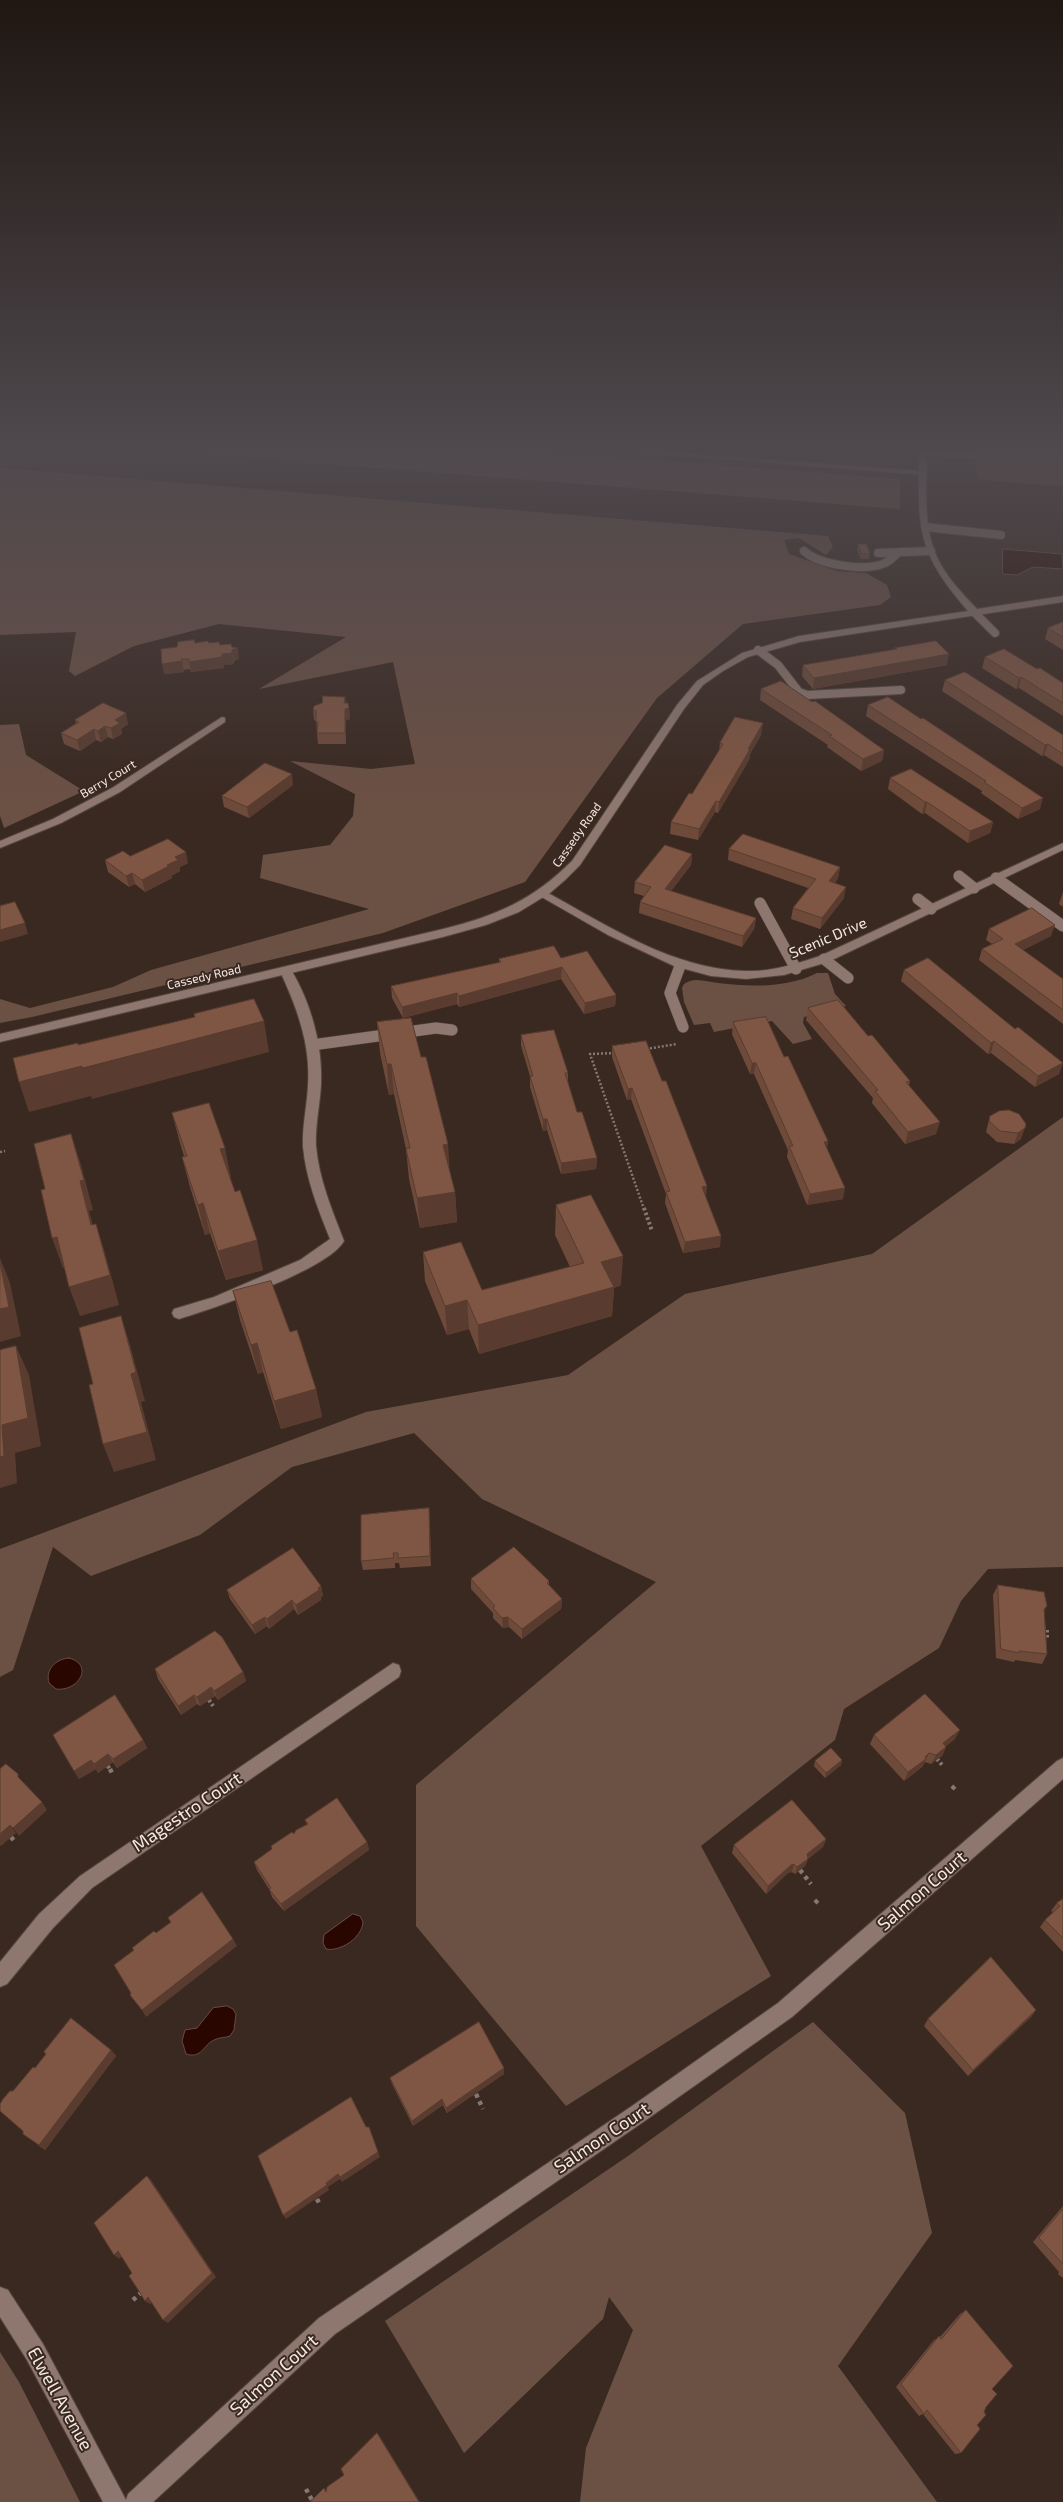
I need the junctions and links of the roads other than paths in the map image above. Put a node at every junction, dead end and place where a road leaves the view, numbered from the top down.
1 (940, 567) edge
2 (1063, 599) edge
3 (974, 612) junction
4 (995, 633) dead end
5 (758, 650) junction
6 (901, 690) dead end
7 (222, 720) dead end
8 (0, 845) edge
9 (1063, 846) edge
10 (959, 876) dead end
11 (996, 878) junction
12 (974, 888) junction
13 (544, 895) junction
14 (918, 899) dead end
15 (760, 903) dead end
16 (931, 909) junction
17 (1063, 926) edge
18 (824, 959) junction
19 (680, 966) junction
20 (796, 969) junction
21 (286, 971) junction
22 (848, 978) dead end
23 (683, 1028) dead end
24 (452, 1030) dead end
25 (0, 1038) edge
26 (312, 1045) junction
27 (179, 1313) dead end
28 (393, 1671) dead end
29 (1063, 1767) edge
30 (0, 1977) edge
31 (0, 2298) edge
32 (115, 2502) edge
33 (136, 2502) edge

1 - 3 street
2 - 3 street, Cassedy Road
3 - 4 lane
3 - 5 street, Cassedy Road
5 - 6 lane
5 - 13 street, Cassedy Road
7 - 8 street, Berry Court
9 - 11 street, Scenic Drive
10 - 12 lane
11 - 12 street, Scenic Drive
11 - 17 lane
12 - 16 street, Scenic Drive
13 - 19 street, Scenic Drive
13 - 21 street, Cassedy Road
14 - 16 lane
15 - 20 lane
16 - 18 street, Scenic Drive
18 - 20 street, Scenic Drive
18 - 22 lane
19 - 20 street, Scenic Drive
19 - 23 lane
21 - 25 street, Cassedy Road
21 - 26 street
24 - 26 lane
26 - 27 street
28 - 30 street, Magestro Court
29 - 33 street, Salmon Court
31 - 32 street, Elwell Avenue

